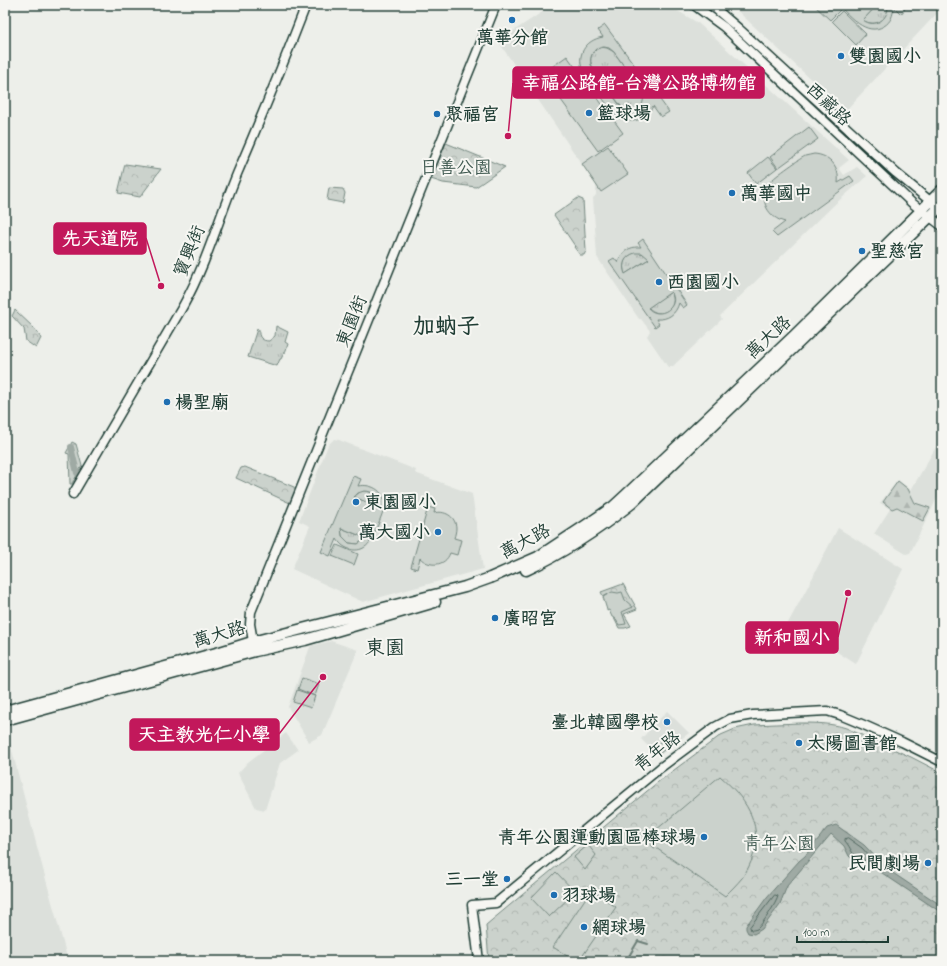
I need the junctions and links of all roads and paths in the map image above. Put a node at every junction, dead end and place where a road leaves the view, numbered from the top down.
1 (306, 5) edge
2 (496, 5) edge
3 (694, 5) edge
4 (711, 5) edge
5 (942, 190) edge
6 (930, 201) junction
7 (941, 208) edge
8 (921, 210) junction
9 (930, 217) junction
10 (942, 226) edge
11 (73, 494) dead end
12 (254, 647) junction
13 (5, 711) edge
14 (5, 720) edge
15 (942, 762) edge
16 (479, 961) edge

1 - 11 street, 寶興街
2 - 12 street, 東園街
3 - 8 street, 西藏路
4 - 6 street, 西藏路
5 - 6 main road, 萬大路
6 - 7 street, 西藏路
6 - 8 main road, 萬大路
7 - 9 main road, 萬大路
8 - 9 street, 西藏路
8 - 12 main road, 萬大路
9 - 10 street, 西藏路
9 - 12 main road, 萬大路
12 - 13 main road, 萬大路
12 - 14 main road, 萬大路
15 - 16 street, 青年路

